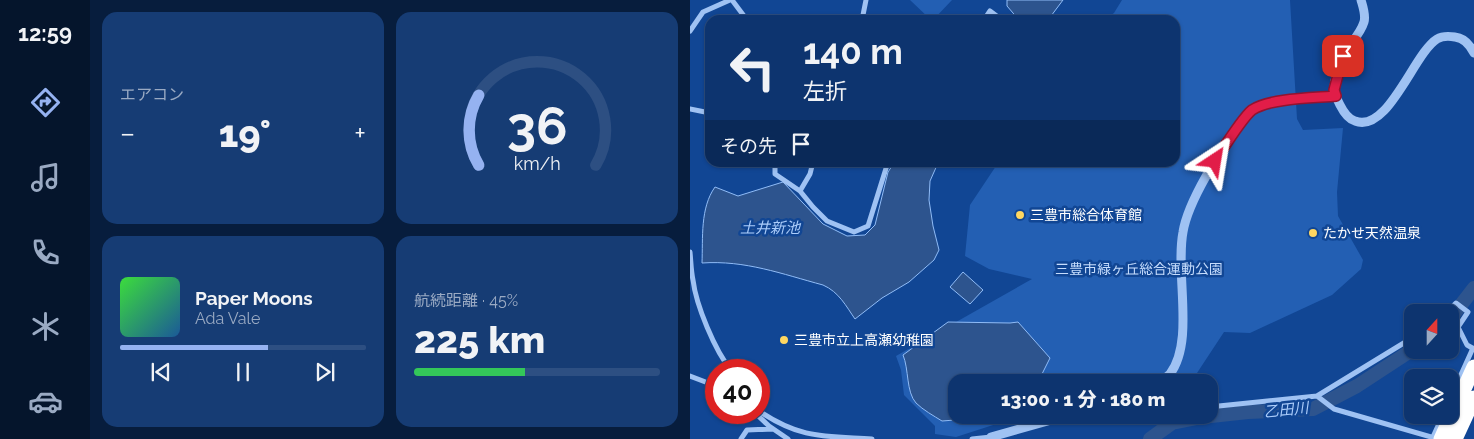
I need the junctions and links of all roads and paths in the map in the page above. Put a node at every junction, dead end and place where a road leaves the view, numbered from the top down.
1 (731, 0) edge
2 (866, 0) edge
3 (1361, 0) edge
4 (743, 15) edge
5 (863, 15) edge
6 (690, 31) edge
7 (1474, 53) edge
8 (1336, 96) junction
9 (690, 109) edge
10 (705, 112) edge
11 (775, 167) edge
12 (812, 167) edge
13 (886, 167) edge
14 (800, 191) junction
15 (690, 252) edge
16 (691, 282) edge
17 (1459, 305) edge
18 (1459, 326) edge
19 (1459, 329) edge
20 (1404, 343) edge
21 (1474, 348) edge
22 (724, 359) edge
23 (1474, 367) edge
24 (1170, 374) edge
25 (690, 376) edge
26 (1459, 380) edge
27 (705, 382) edge
28 (1318, 396) junction
29 (1474, 398) edge
30 (1218, 406) edge
31 (770, 419) edge
32 (768, 424) edge
33 (1039, 424) edge
34 (1440, 424) edge
35 (774, 429) junction
36 (991, 438) edge
37 (741, 439) edge
38 (788, 439) edge
39 (872, 439) edge
40 (972, 439) edge
41 (1436, 439) edge
42 (1455, 439) edge

1 - 4 street
1 - 6 street
2 - 5 street
3 - 8 street
7 - 8 street
8 - 24 street
9 - 10 street
11 - 14 street
12 - 14 street
13 - 14 street
15 - 16 street
16 - 22 street
17 - 18 street
19 - 21 street
20 - 28 street
21 - 26 street
23 - 41 highway
25 - 27 street
28 - 30 street
28 - 41 street
29 - 42 highway
31 - 39 street
32 - 35 street
33 - 36 street
34 - 41 street
35 - 37 street
35 - 38 street
36 - 40 street

